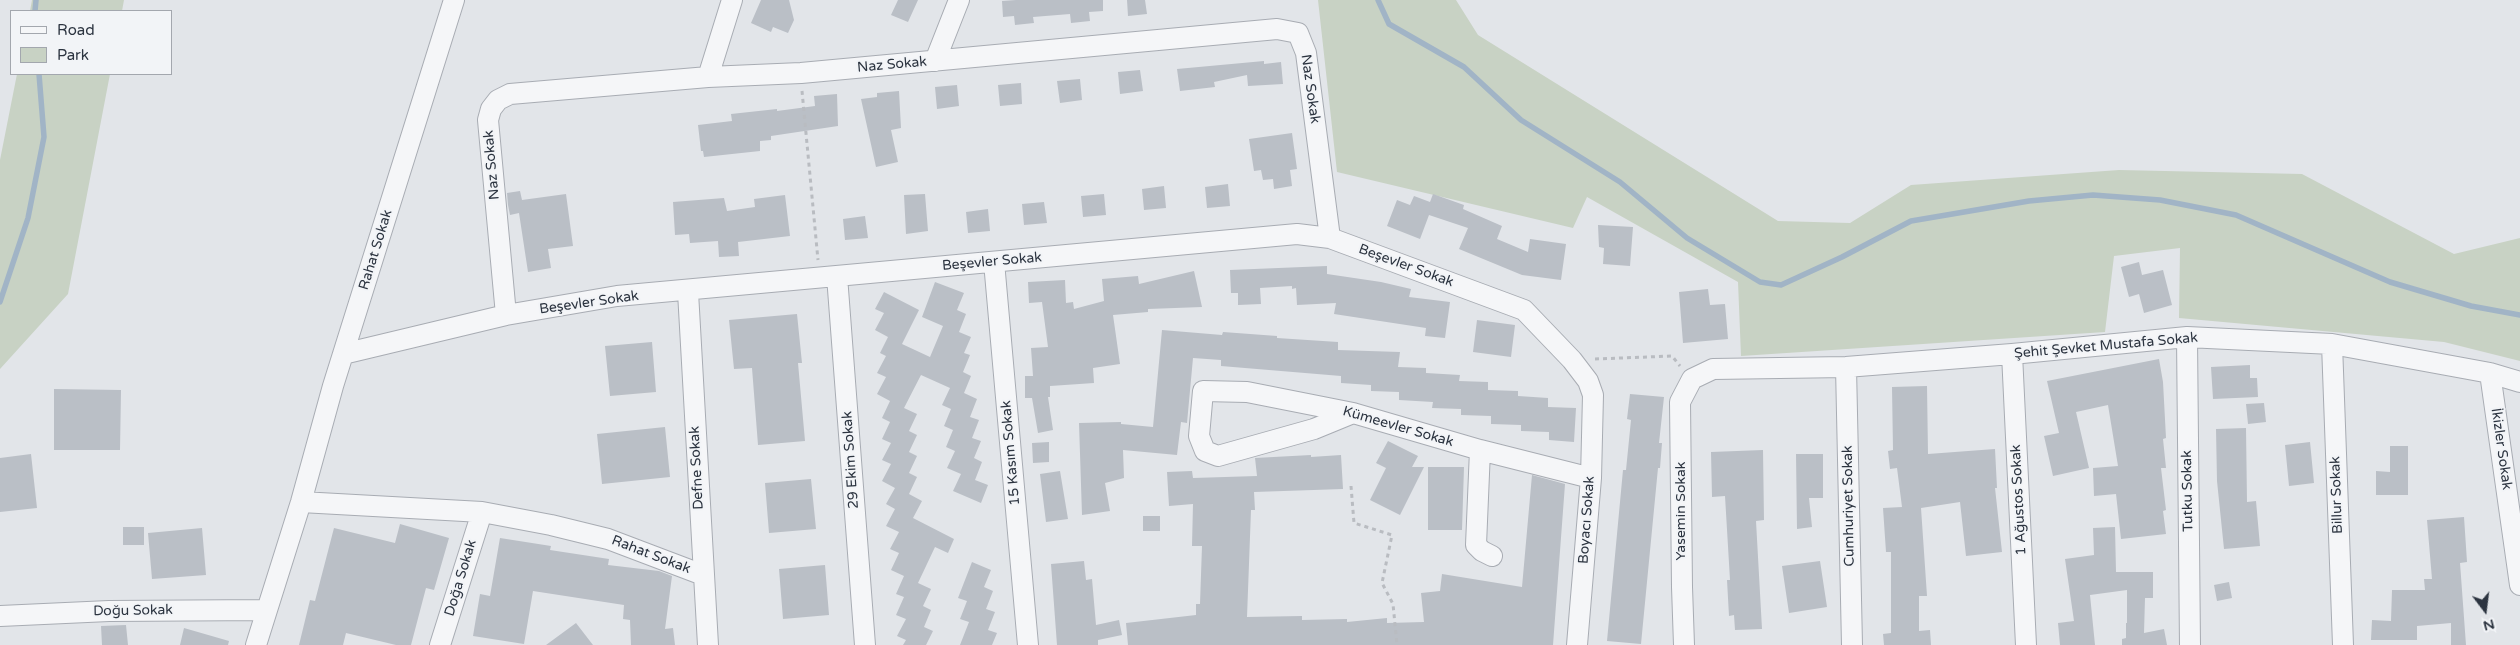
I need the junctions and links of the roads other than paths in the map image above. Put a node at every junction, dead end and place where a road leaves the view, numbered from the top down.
1 (454, 0) edge
2 (732, 0) edge
3 (959, 0) edge
4 (935, 61) junction
5 (708, 77) junction
6 (1330, 238) junction
7 (994, 262) junction
8 (828, 277) junction
9 (688, 292) junction
10 (506, 316) junction
11 (2187, 337) junction
12 (2332, 344) junction
13 (343, 354) junction
14 (2012, 354) junction
15 (1846, 367) junction
16 (2490, 373) junction
17 (1692, 379) joint
18 (2520, 382) edge
19 (1593, 395) joint
20 (1353, 413) junction
21 (1480, 450) junction
22 (1591, 478) junction
23 (301, 502) junction
24 (482, 512) junction
25 (1492, 556) dead end
26 (703, 575) junction
27 (2520, 585) edge
28 (267, 610) junction
29 (0, 616) edge
30 (256, 645) edge
31 (440, 645) edge
32 (708, 645) edge
33 (865, 645) edge
34 (1028, 645) edge
35 (1577, 645) edge
36 (1684, 645) edge
37 (1852, 645) edge
38 (2026, 645) edge
39 (2190, 645) edge
40 (2342, 645) edge

1 - 13 street, Rahat Sokak
2 - 5 street
3 - 4 street
4 - 5 street, Naz Sokak
4 - 6 street, Naz Sokak
5 - 10 street, Naz Sokak
6 - 7 street, Beşevler Sokak
6 - 19 street, Beşevler Sokak
7 - 8 street, Beşevler Sokak
7 - 34 street, 15 Kasım Sokak
8 - 9 street, Beşevler Sokak
8 - 33 street, 29 Ekim Sokak
9 - 10 street, Beşevler Sokak
9 - 26 street, Defne Sokak
10 - 13 street, Beşevler Sokak
11 - 12 street, Şehit Şevket Mustafa Sokak
11 - 14 street, Şehit Şevket Mustafa Sokak
11 - 39 street, Tutku Sokak
12 - 16 street, Şehit Şevket Mustafa Sokak
12 - 40 street, Billur Sokak
13 - 23 street, Rahat Sokak
14 - 15 street, Şehit Şevket Mustafa Sokak
14 - 38 street, 1 Ağustos Sokak
15 - 17 street, Şehit Şevket Mustafa Sokak
15 - 37 street, Cumhuriyet Sokak
16 - 18 street, Şehit Şevket Mustafa Sokak
16 - 27 street, İkizler Sokak
17 - 36 street, Yasemin Sokak
19 - 22 street, Boyacı Sokak
20 - 20 street, Kümeevler Sokak
20 - 21 street, Kümeevler Sokak
21 - 22 street, Kümeevler Sokak
21 - 25 street
22 - 35 street, Boyacı Sokak
23 - 24 street, Rahat Sokak
23 - 28 street, Rahat Sokak
24 - 26 street, Rahat Sokak
24 - 31 street, Doğa Sokak
26 - 32 street, Defne Sokak
28 - 29 street, Doğu Sokak
28 - 30 street, Rahat Sokak

